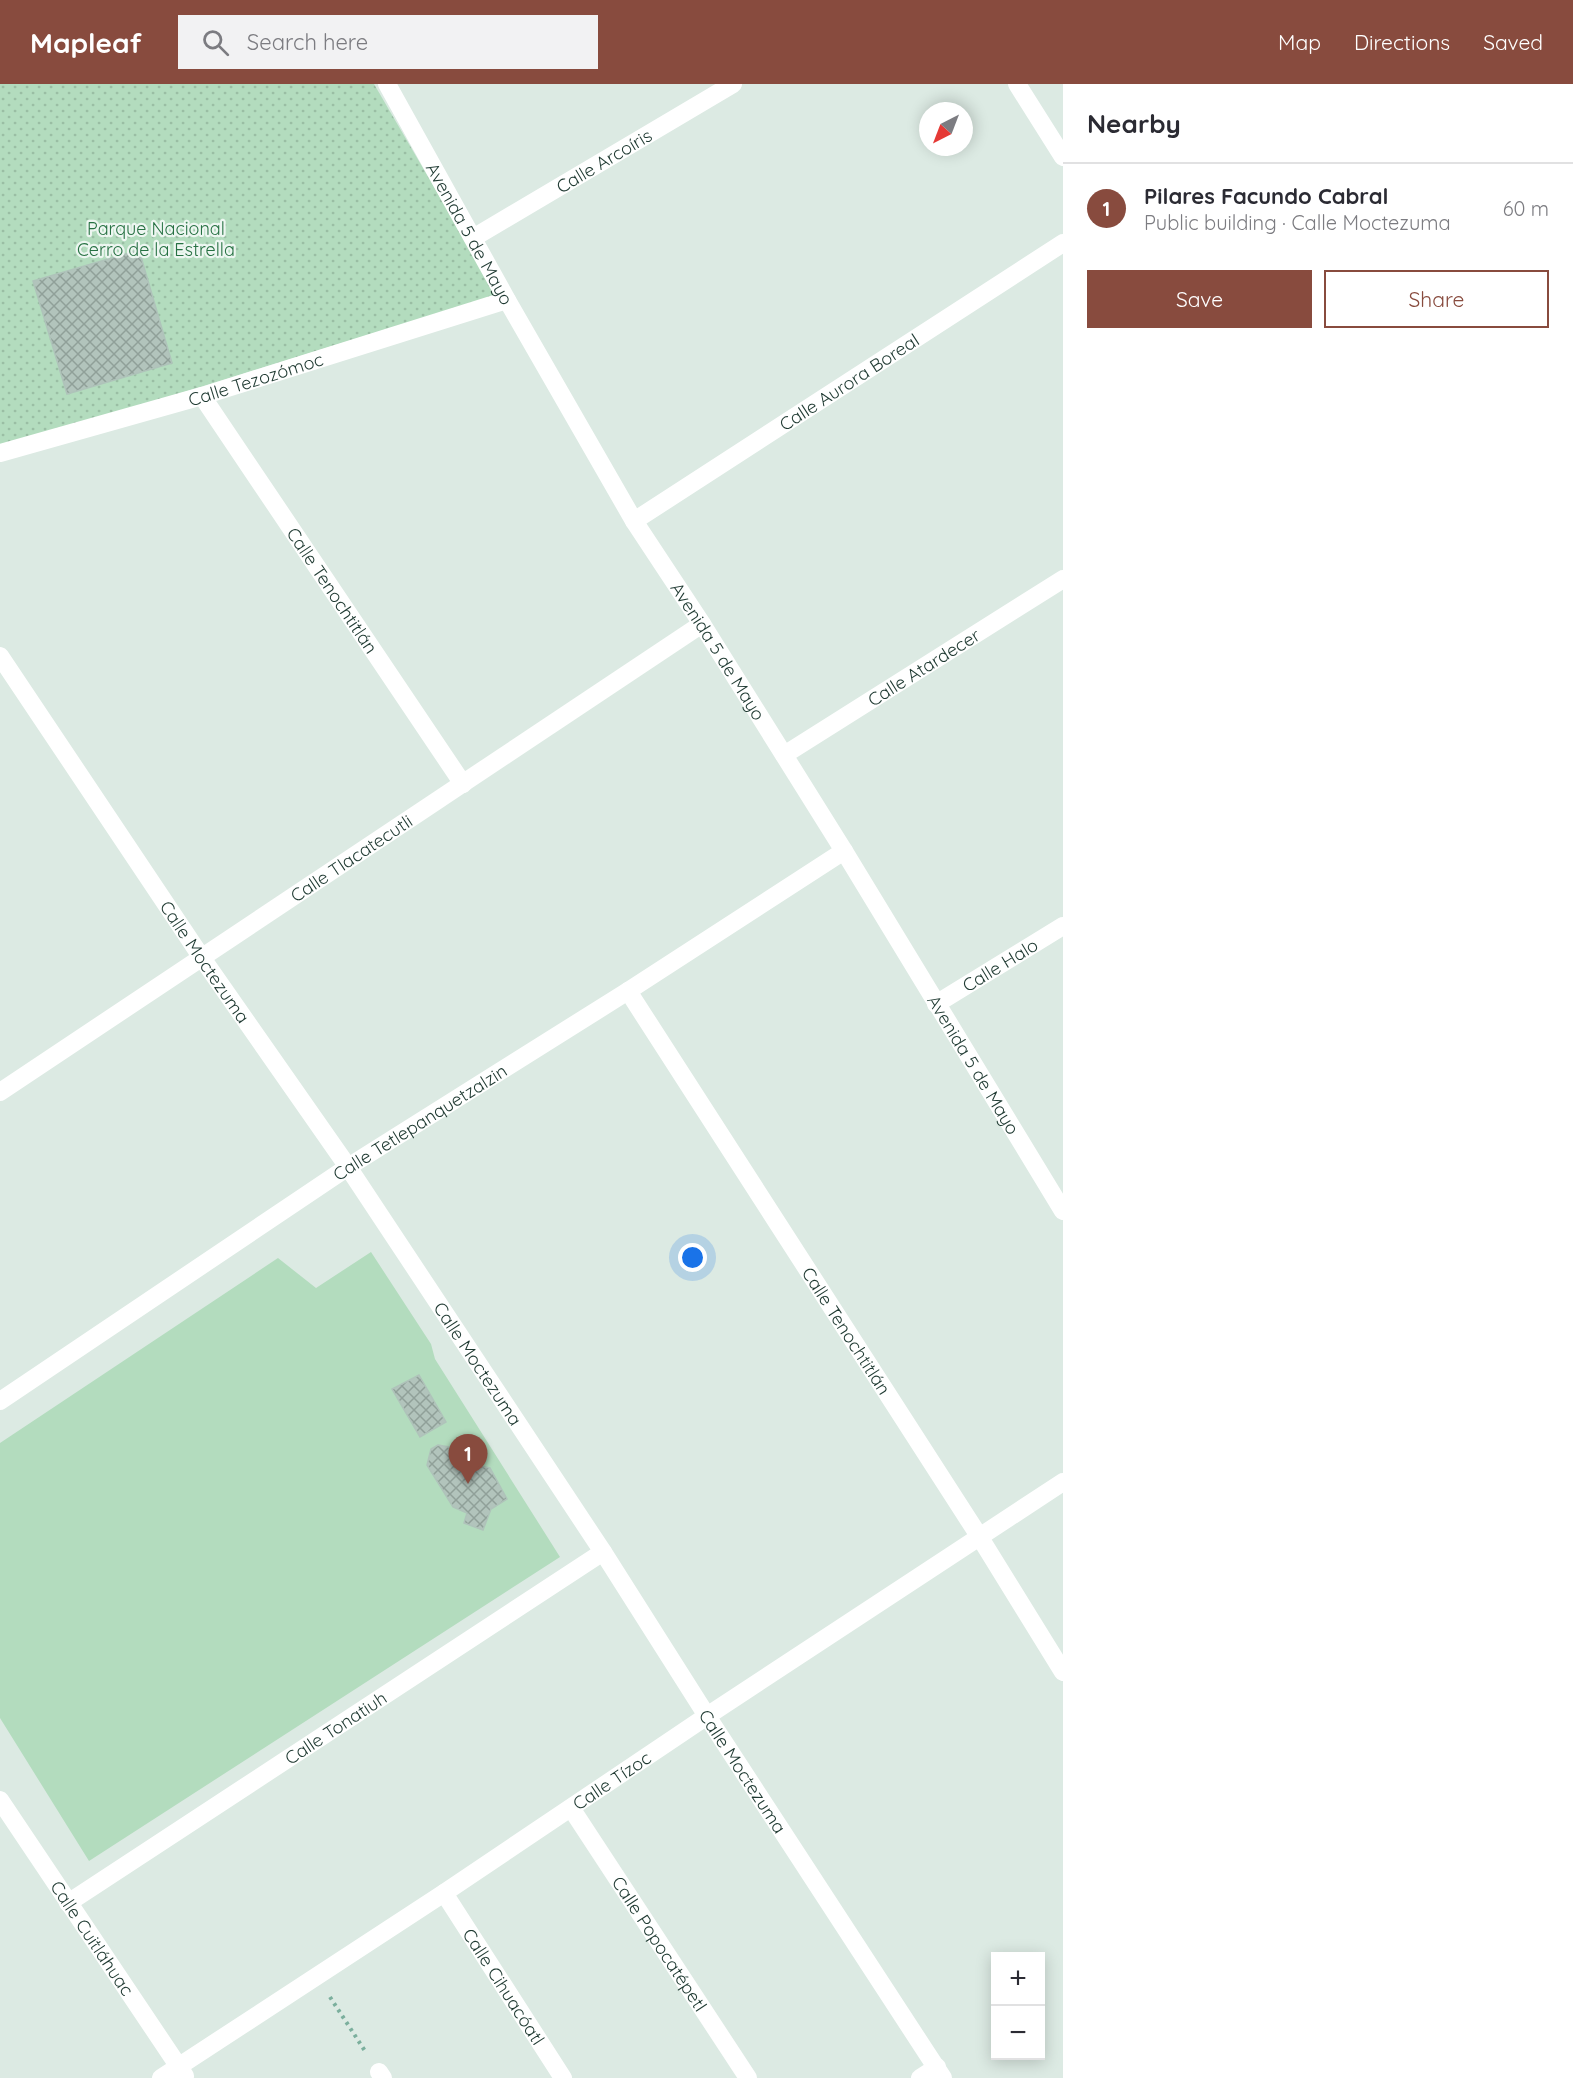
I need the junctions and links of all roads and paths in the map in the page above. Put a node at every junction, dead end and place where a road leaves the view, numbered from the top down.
1 (387, 84) edge
2 (733, 84) edge
3 (1017, 84) edge
4 (1063, 157) edge
5 (473, 238) junction
6 (1063, 243) edge
7 (507, 300) junction
8 (202, 396) junction
9 (0, 453) edge
10 (634, 520) junction
11 (1063, 579) edge
12 (702, 624) junction
13 (0, 656) edge
14 (784, 755) junction
15 (463, 784) junction
16 (844, 851) junction
17 (1063, 926) edge
18 (202, 958) junction
19 (628, 991) junction
20 (936, 1004) junction
21 (0, 1092) edge
22 (348, 1167) junction
23 (1063, 1211) edge
24 (0, 1401) edge
25 (1063, 1482) edge
26 (979, 1536) junction
27 (603, 1552) junction
28 (1063, 1672) edge
29 (707, 1716) junction
30 (0, 1800) edge
31 (572, 1808) junction
32 (444, 1893) junction
33 (68, 1903) junction
34 (316, 1976) junction
35 (182, 2073) edge
36 (940, 2073) edge
37 (381, 2075) edge
38 (161, 2078) edge
39 (563, 2078) edge
40 (748, 2078) edge
41 (920, 2078) edge

1 - 5 street, Avenida 5 de Mayo
2 - 5 street, Calle Arcoíris
3 - 4 street
5 - 7 street, Avenida 5 de Mayo
6 - 10 street, Calle Aurora Boreal
7 - 8 street, Calle Tezozómoc
7 - 10 street, Avenida 5 de Mayo
8 - 9 street, Calle Tezozómoc
8 - 15 street, Calle Tenochtitlán
10 - 12 street, Avenida 5 de Mayo
11 - 14 street, Calle Atardecer
12 - 14 street, Avenida 5 de Mayo
12 - 15 street, Calle Tlacatecutli
13 - 18 street, Calle Moctezuma
14 - 16 street, Avenida 5 de Mayo
15 - 18 street, Calle Tlacatecutli
16 - 19 street, Calle Tetlepanquetzalzin
16 - 20 street, Avenida 5 de Mayo
17 - 20 street, Calle Halo
18 - 21 street, Calle Tlacatecutli
18 - 22 street, Calle Moctezuma
19 - 22 street, Calle Tetlepanquetzalzin
19 - 26 street, Calle Tenochtitlán
20 - 23 street, Avenida 5 de Mayo
22 - 24 street, Calle Tetlepanquetzalzin
22 - 27 street, Calle Moctezuma
25 - 26 street, Calle Tízoc
26 - 28 street, Calle Tenochtitlán
26 - 29 street, Calle Tízoc
27 - 29 street, Calle Moctezuma
27 - 33 street, Calle Tonatiuh
29 - 31 street, Calle Tízoc
29 - 36 street, Calle Moctezuma
30 - 33 street, Calle Cuitláhuac
31 - 32 street, Calle Tízoc
31 - 40 street, Calle Popocatépetl
32 - 34 street, Calle Tízoc
32 - 39 street, Calle Cihuacóatl
33 - 35 street, Calle Cuitláhuac
34 - 35 street, Calle Tízoc
34 - 37 path
35 - 38 street, Calle Tízoc
36 - 41 street

